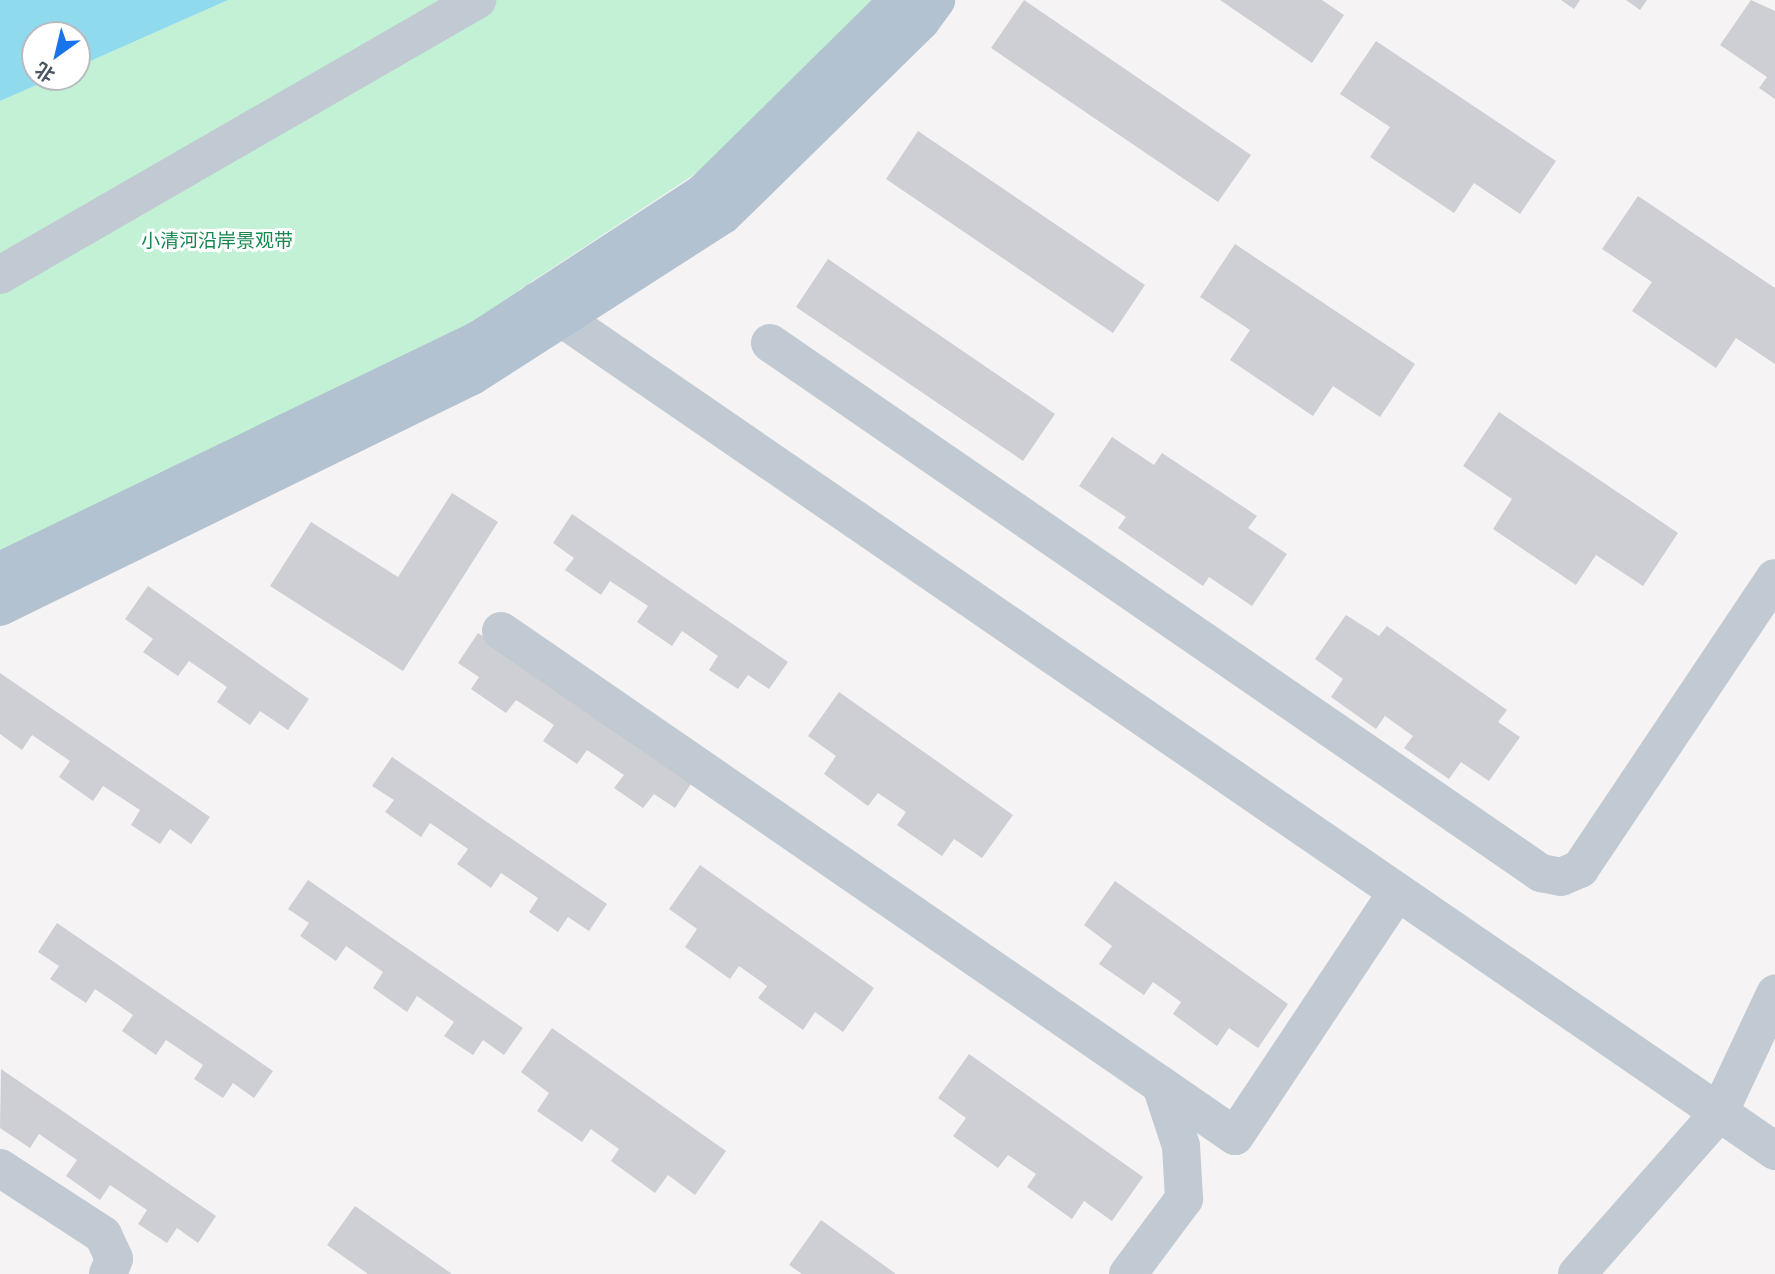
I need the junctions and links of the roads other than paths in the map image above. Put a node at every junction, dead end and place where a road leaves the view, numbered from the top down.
1 (477, 0) edge
2 (898, 0) edge
3 (936, 0) edge
4 (0, 275) edge
5 (549, 311) junction
6 (770, 343) dead end
7 (0, 571) edge
8 (1775, 578) edge
9 (0, 607) edge
10 (501, 631) dead end
11 (1397, 892) junction
12 (1775, 994) edge
13 (1161, 1085) junction
14 (1719, 1113) junction
15 (1775, 1151) edge
16 (0, 1168) edge
17 (108, 1274) edge
18 (1128, 1274) edge
19 (1577, 1274) edge

1 - 4 street
2 - 5 main road
3 - 5 main road
5 - 7 main road
5 - 9 main road
5 - 11 street
6 - 8 street
10 - 13 street
11 - 13 street
11 - 14 street
12 - 14 street
13 - 18 street
14 - 15 street
14 - 19 street
16 - 17 street

